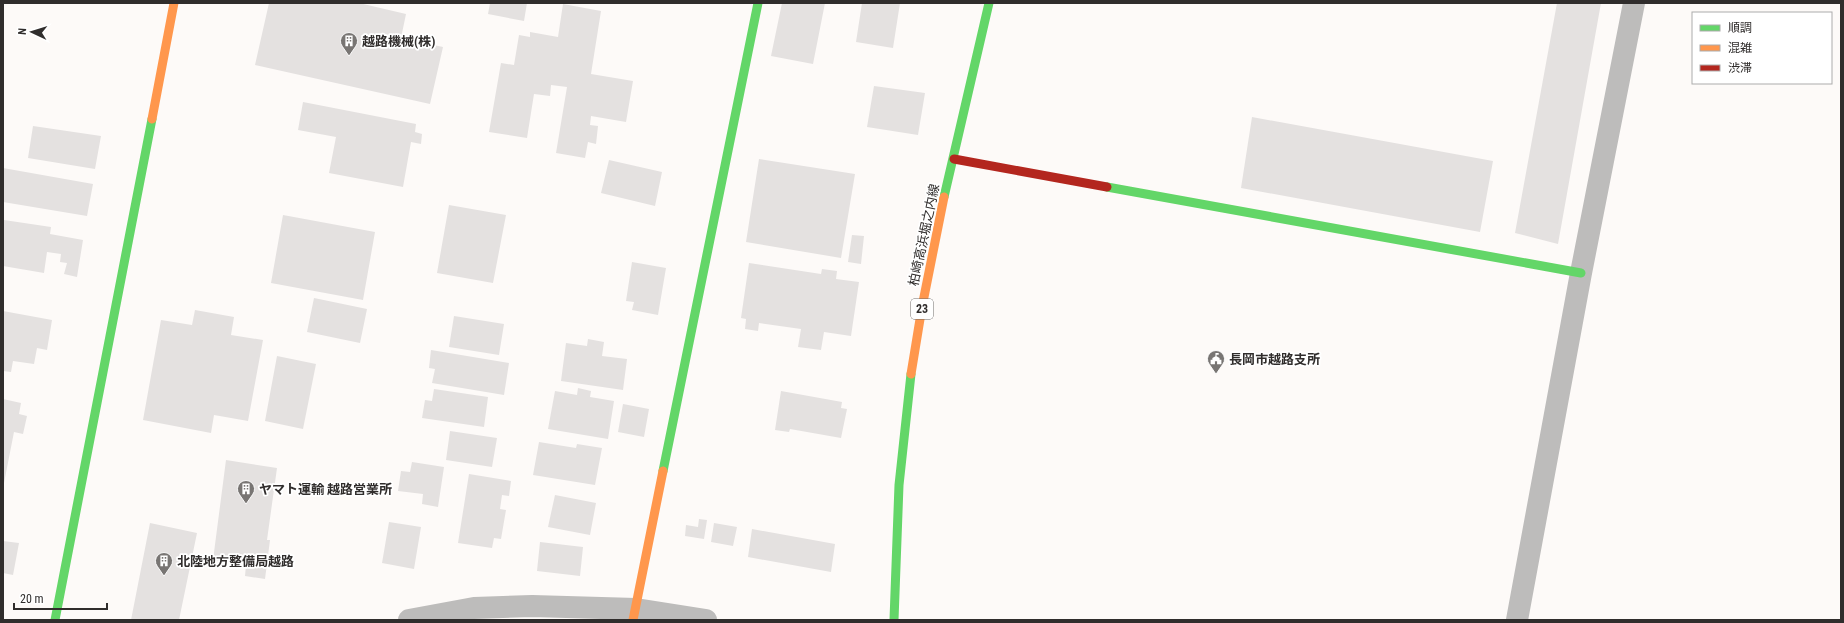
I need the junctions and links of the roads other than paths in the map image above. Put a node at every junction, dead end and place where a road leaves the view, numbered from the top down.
1 (174, 3) edge
2 (758, 3) edge
3 (989, 3) edge
4 (1634, 3) edge
5 (954, 160) junction
6 (1581, 273) junction
7 (635, 614) edge
8 (55, 620) edge
9 (409, 620) edge
10 (706, 620) edge
11 (894, 620) edge
12 (1517, 620) edge

1 - 8 street
2 - 7 street
3 - 5 street, 柏崎高浜堀之内線 / 23
4 - 6 street
5 - 6 street
5 - 11 street, 柏崎高浜堀之内線 / 23
6 - 12 street
7 - 9 street
7 - 10 street

